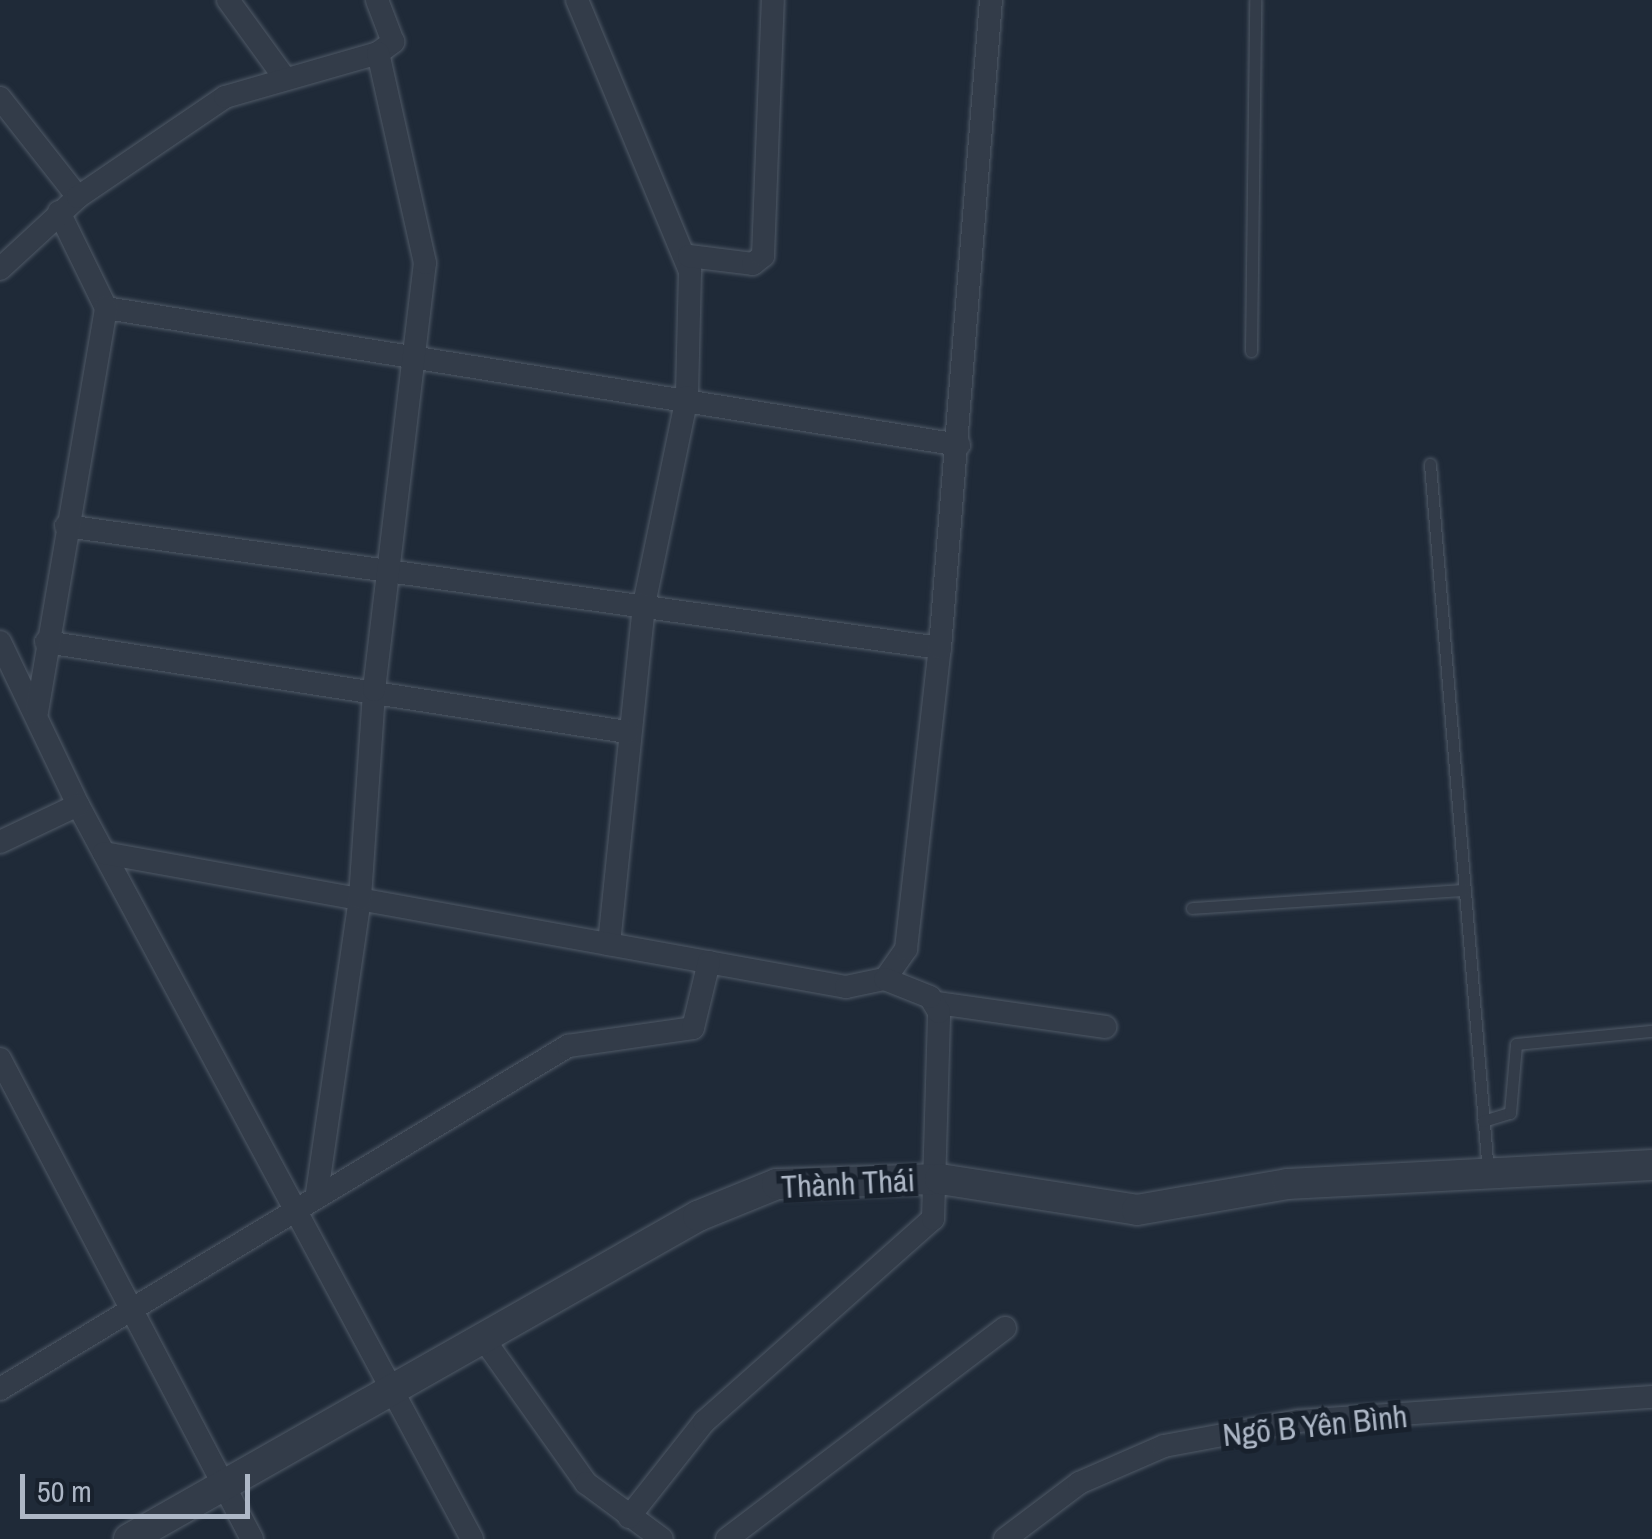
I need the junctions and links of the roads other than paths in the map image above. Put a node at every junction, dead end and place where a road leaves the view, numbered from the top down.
1 (228, 0) edge
2 (377, 0) edge
3 (577, 0) edge
4 (773, 0) edge
5 (990, 0) edge
6 (1255, 0) edge
7 (378, 53) junction
8 (284, 77) junction
9 (0, 98) edge
10 (78, 197) junction
11 (59, 212) junction
12 (689, 256) junction
13 (0, 269) edge
14 (106, 308) junction
15 (1250, 350) dead end
16 (414, 360) junction
17 (687, 396) junction
18 (959, 445) junction
19 (1430, 464) dead end
20 (66, 526) junction
21 (393, 577) junction
22 (644, 605) junction
23 (0, 642) edge
24 (46, 642) junction
25 (940, 648) junction
26 (374, 690) junction
27 (37, 712) junction
28 (627, 732) junction
29 (78, 805) junction
30 (0, 842) edge
31 (104, 853) junction
32 (1464, 890) junction
33 (360, 898) junction
34 (1192, 908) dead end
35 (610, 944) junction
36 (708, 962) junction
37 (884, 980) junction
38 (936, 1003) junction
39 (1105, 1027) dead end
40 (1652, 1031) edge
41 (0, 1059) edge
42 (1483, 1121) junction
43 (1652, 1165) edge
44 (1488, 1173) junction
45 (940, 1179) junction
46 (317, 1193) junction
47 (294, 1206) junction
48 (130, 1310) junction
49 (1004, 1328) dead end
50 (484, 1338) junction
51 (395, 1386) junction
52 (0, 1389) edge
53 (1652, 1397) edge
54 (226, 1486) junction
55 (629, 1516) junction
56 (129, 1539) edge
57 (252, 1539) edge
58 (472, 1539) edge
59 (662, 1539) edge
60 (727, 1539) edge
61 (1004, 1539) edge

1 - 8 street
2 - 7 street
3 - 12 street
4 - 12 street
5 - 18 street
6 - 15 lane
7 - 8 street
7 - 16 street
8 - 10 street
9 - 10 street
10 - 11 street
11 - 13 street
11 - 14 street
12 - 17 street
14 - 16 street
14 - 20 street
16 - 17 street
16 - 21 street
17 - 18 street
17 - 22 street
18 - 25 street
19 - 32 lane
20 - 21 street
20 - 24 street
21 - 22 street
21 - 26 street
22 - 25 street
22 - 28 street
23 - 27 street
24 - 26 street
24 - 27 street
25 - 37 street
26 - 28 street
26 - 33 street
27 - 29 street
28 - 35 street
29 - 30 street
29 - 31 street
31 - 33 street
31 - 47 street
32 - 34 lane
32 - 42 lane
33 - 35 street
33 - 46 street
35 - 36 street
36 - 37 street
36 - 46 street
37 - 38 street
38 - 39 street
38 - 45 street
40 - 42 lane
41 - 48 street
42 - 44 lane
43 - 44 street, Thành Thái
44 - 45 street, Thành Thái
45 - 50 street, Thành Thái
45 - 55 street
46 - 47 street
47 - 48 street
47 - 51 street
48 - 52 street
48 - 54 street
49 - 60 street
50 - 51 street, Thành Thái
50 - 55 street
51 - 54 street, Thành Thái
51 - 58 street
53 - 61 street, Ngõ B Yên Bình
54 - 56 street, Thành Thái
54 - 57 street
55 - 59 street

